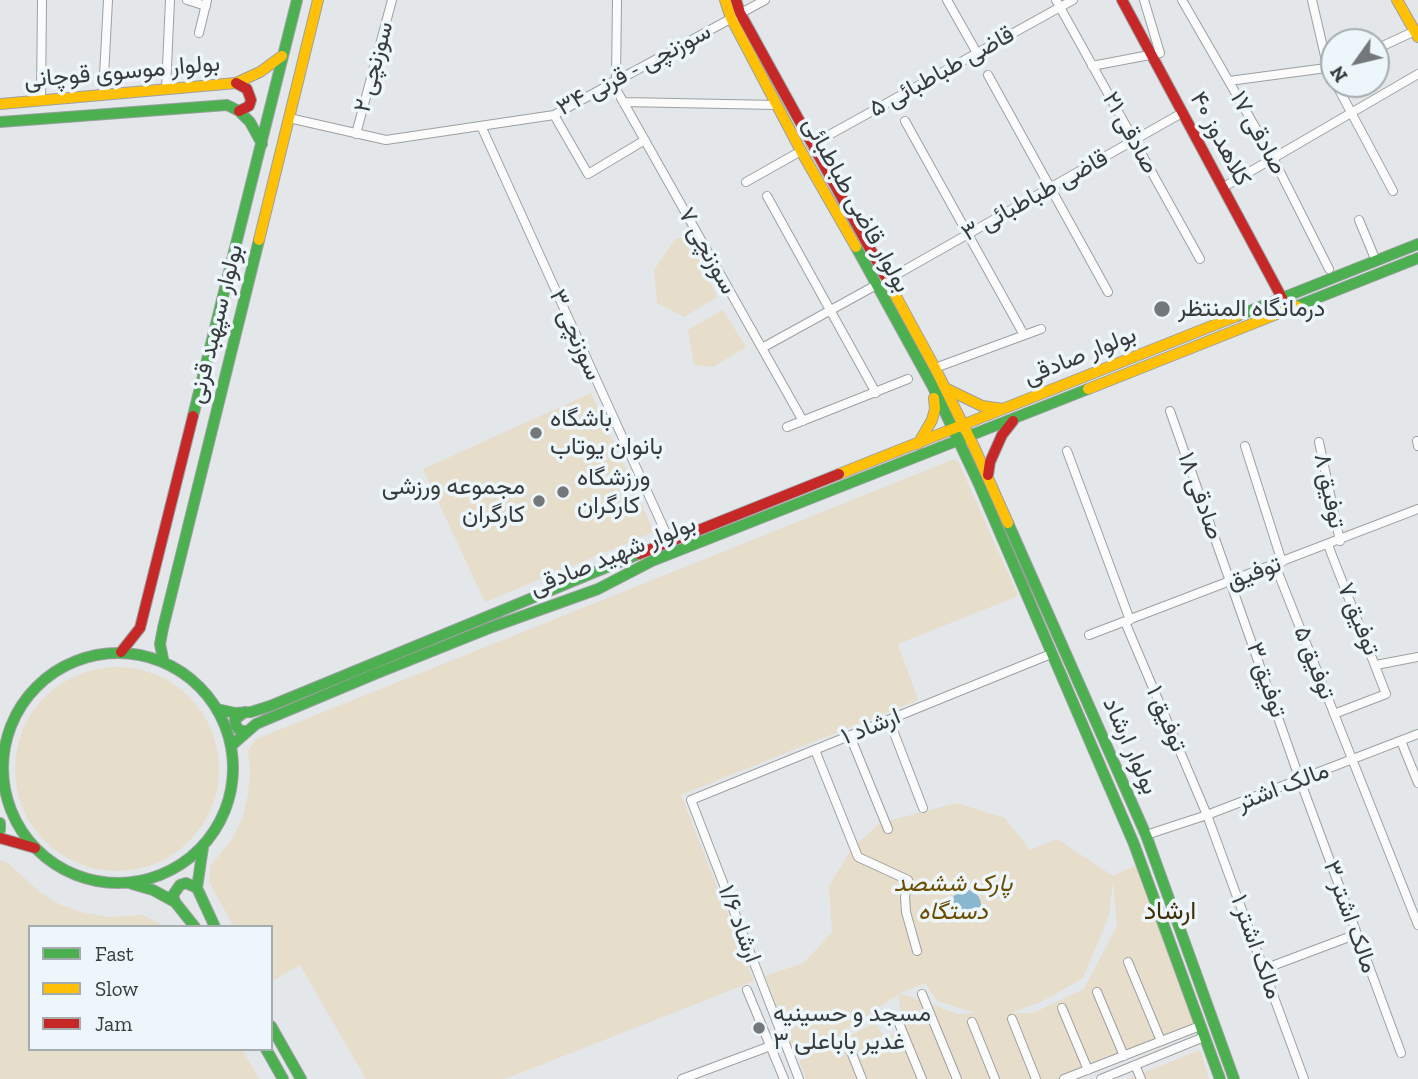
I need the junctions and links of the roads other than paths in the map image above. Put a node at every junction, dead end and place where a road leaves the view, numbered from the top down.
1 (42, 0) edge
2 (108, 0) edge
3 (170, 0) edge
4 (187, 0) edge
5 (297, 0) edge
6 (317, 0) edge
7 (392, 0) edge
8 (617, 0) edge
9 (725, 0) edge
10 (736, 0) edge
11 (765, 0) edge
12 (947, 0) edge
13 (1073, 0) edge
14 (1122, 0) edge
15 (1144, 0) edge
16 (1182, 0) edge
17 (1312, 0) edge
18 (1398, 0) edge
19 (1405, 0) edge
20 (206, 3) edge
21 (1058, 4) edge
22 (735, 15) junction
23 (1320, 29) edge
24 (1417, 30) edge
25 (199, 33) dead end
26 (1390, 43) edge
27 (976, 53) junction
28 (1152, 55) junction
29 (282, 56) junction
30 (1092, 66) junction
31 (1320, 69) edge
32 (1418, 74) edge
33 (988, 75) dead end
34 (614, 81) junction
35 (1229, 81) junction
36 (236, 83) junction
37 (166, 89) junction
38 (103, 95) junction
39 (1344, 98) edge
40 (41, 100) junction
41 (623, 102) junction
42 (0, 104) edge
43 (776, 105) junction
44 (239, 111) junction
45 (1182, 113) junction
46 (1352, 114) junction
47 (554, 116) junction
48 (289, 118) junction
49 (905, 121) dead end
50 (0, 122) edge
51 (482, 128) junction
52 (356, 134) junction
53 (645, 140) junction
54 (1134, 140) junction
55 (262, 144) junction
56 (806, 148) junction
57 (1273, 159) junction
58 (746, 182) dead end
59 (1050, 187) junction
60 (1222, 188) junction
61 (1393, 191) dead end
62 (767, 196) dead end
63 (1359, 220) dead end
64 (968, 233) junction
65 (1418, 244) edge
66 (1418, 258) edge
67 (1200, 259) dead end
68 (1376, 261) junction
69 (1329, 269) dead end
70 (882, 282) junction
71 (1108, 292) dead end
72 (1282, 298) junction
73 (831, 310) junction
74 (1041, 329) dead end
75 (1024, 335) junction
76 (762, 348) junction
77 (935, 368) junction
78 (908, 379) dead end
79 (932, 385) junction
80 (946, 389) junction
81 (876, 393) junction
82 (1003, 409) junction
83 (1170, 411) dead end
84 (1018, 417) junction
85 (803, 421) junction
86 (788, 427) dead end
87 (958, 427) junction
88 (964, 439) junction
89 (1319, 442) dead end
90 (918, 444) junction
91 (1245, 446) dead end
92 (1067, 451) dead end
93 (987, 478) junction
94 (1418, 509) edge
95 (1340, 541) junction
96 (670, 542) junction
97 (1328, 545) junction
98 (1279, 564) junction
99 (591, 573) junction
100 (1231, 580) junction
101 (598, 589) junction
102 (1128, 621) junction
103 (1089, 635) dead end
104 (149, 636) junction
105 (121, 652) junction
106 (1051, 654) junction
107 (1418, 657) edge
108 (163, 659) junction
109 (1376, 665) junction
110 (217, 709) junction
111 (245, 712) junction
112 (1334, 714) junction
113 (889, 720) junction
114 (247, 731) junction
115 (1418, 734) edge
116 (849, 736) junction
117 (1401, 741) junction
118 (231, 746) junction
119 (815, 750) junction
120 (1352, 760) junction
121 (1, 778) edge
122 (1300, 780) junction
123 (1418, 783) edge
124 (691, 800) joint
125 (923, 808) dead end
126 (1207, 815) junction
127 (0, 823) edge
128 (888, 829) dead end
129 (0, 830) edge
130 (1146, 835) junction
131 (0, 838) edge
132 (203, 846) junction
133 (35, 848) junction
134 (128, 883) junction
135 (197, 888) junction
136 (175, 902) junction
137 (1415, 907) edge
138 (193, 925) edge
139 (214, 925) edge
140 (1418, 925) edge
141 (1357, 934) junction
142 (1183, 938) junction
143 (1169, 942) junction
144 (917, 951) dead end
145 (1128, 962) dead end
146 (1264, 969) junction
147 (747, 990) dead end
148 (1097, 992) dead end
149 (922, 994) dead end
150 (1062, 1008) dead end
151 (1012, 1019) dead end
152 (898, 1021) dead end
153 (972, 1022) dead end
154 (273, 1030) edge
155 (1202, 1032) junction
156 (1161, 1041) junction
157 (786, 1044) junction
158 (848, 1044) dead end
159 (771, 1047) junction
160 (267, 1051) edge
161 (1401, 1053) dead end
162 (1124, 1056) junction
163 (1135, 1065) junction
164 (1088, 1070) junction
165 (283, 1079) edge
166 (301, 1079) edge
167 (682, 1079) edge
168 (785, 1079) edge
169 (799, 1079) edge
170 (862, 1079) edge
171 (922, 1079) edge
172 (957, 1079) edge
173 (995, 1079) edge
174 (1036, 1079) edge
175 (1065, 1079) edge
176 (1101, 1079) edge
177 (1141, 1079) edge
178 (1220, 1079) edge
179 (1234, 1079) edge
180 (1304, 1079) edge

1 - 40 street
2 - 38 street
3 - 37 street
4 - 20 street
5 - 29 main road, بولوار سپهبد قرنی
6 - 48 main road, بولوار سپهبد قرنی
7 - 52 street, سوزنچی ۲
8 - 34 street
9 - 22 main road, بولوار قاضی طباطبائی
10 - 22 main road, بولوار قاضی طباطبائی
11 - 22 street, سوزنچی - قرنی ۳۴
12 - 27 street
13 - 21 street, قاضی طباطبائی ۵
14 - 28 main road, کلاهدوز ۴۰
15 - 28 street
16 - 35 street, صادقی ۱۷
17 - 23 street
18 - 24 main road
19 - 24 main road
20 - 25 street
21 - 27 street, قاضی طباطبائی ۵
21 - 30 street, صادقی ۲۱
22 - 34 street, سوزنچی - قرنی ۳۴
22 - 43 main road, بولوار قاضی طباطبائی
22 - 56 main road, بولوار قاضی طباطبائی
24 - 26 street
27 - 56 street, قاضی طباطبائی ۵
28 - 30 street
28 - 45 main road, کلاهدوز ۴۰
29 - 36 main road, بولوار موسوی قوچانی
29 - 55 main road, بولوار سپهبد قرنی
30 - 54 street, صادقی ۲۱
31 - 35 street
32 - 46 street
33 - 59 street
34 - 41 street, سوزنچی ۷
34 - 47 street, سوزنچی - قرنی ۳۴
35 - 57 street, صادقی ۱۷
36 - 37 main road, بولوار موسوی قوچانی
36 - 44 main road
37 - 38 main road, بولوار موسوی قوچانی
38 - 40 main road, بولوار موسوی قوچانی
39 - 46 street
40 - 42 main road, بولوار موسوی قوچانی
41 - 43 street
41 - 53 street, سوزنچی ۷
43 - 56 main road, بولوار قاضی طباطبائی
44 - 50 main road, بولوار موسوی قوچانی
44 - 55 main road
45 - 54 street, قاضی طباطبائی ۳
45 - 60 main road, کلاهدوز ۴۰
46 - 57 street
46 - 61 street
47 - 51 street, سوزنچی - قرنی ۳۴
47 - 53 street
48 - 52 street, سوزنچی - قرنی ۳۴
48 - 104 main road, بولوار سپهبد قرنی
49 - 64 street
51 - 52 street, سوزنچی - قرنی ۳۴
51 - 96 street, سوزنچی ۳
53 - 76 street, سوزنچی ۷
54 - 59 street, قاضی طباطبائی ۳
54 - 67 street, صادقی ۲۱
55 - 104 main road, بولوار سپهبد قرنی
56 - 58 street, قاضی طباطبائی ۵
56 - 70 main road, بولوار قاضی طباطبائی
57 - 60 street
57 - 69 street, صادقی ۱۷
59 - 64 street, قاضی طباطبائی ۳
59 - 71 street
60 - 72 main road, کلاهدوز ۴۰
62 - 73 street
63 - 68 street
64 - 70 street, قاضی طباطبائی ۳
64 - 75 street
65 - 68 main road, بولوار صادقی
66 - 84 main road, بولوار صادقی
68 - 72 main road, بولوار صادقی
70 - 73 street, قاضی طباطبائی ۳
70 - 77 main road, بولوار قاضی طباطبائی
70 - 79 main road, بولوار قاضی طباطبائی
72 - 82 main road, بولوار صادقی
73 - 76 street, قاضی طباطبائی ۳
73 - 81 street
74 - 75 street
75 - 77 street
76 - 85 street, سوزنچی ۷
77 - 80 main road, بولوار قاضی طباطبائی
78 - 81 street
79 - 87 main road, بولوار قاضی طباطبائی
79 - 90 main road
80 - 82 main road
80 - 87 main road, بولوار قاضی طباطبائی
81 - 85 street
82 - 87 main road, بولوار صادقی
83 - 100 street, صادقی ۱۸
84 - 88 main road, بولوار شهید صادقی
84 - 93 main road
85 - 86 street
87 - 88 main road
87 - 90 main road, بولوار شهید صادقی
88 - 93 main road, بولوار ارشاد
88 - 101 main road, بولوار شهید صادقی
88 - 106 main road, بولوار ارشاد
89 - 95 street, توفیق ۸
90 - 96 main road, بولوار شهید صادقی
91 - 98 street, توفیق ۵
92 - 102 street, توفیق ۱
93 - 130 main road, بولوار ارشاد
94 - 95 street, توفیق
95 - 97 street, توفیق
96 - 99 main road, بولوار شهید صادقی
97 - 98 street, توفیق
97 - 109 street, توفیق ۷
98 - 100 street, توفیق
98 - 112 street, توفیق ۵
99 - 101 main road
99 - 111 main road, بولوار شهید صادقی
100 - 102 street, توفیق
100 - 122 street, توفیق ۳
101 - 114 main road, بولوار شهید صادقی
102 - 103 street, توفیق
102 - 126 street, توفیق ۱
104 - 105 main road, بولوار سپهبد قرنی
104 - 108 main road, بولوار سپهبد قرنی
105 - 108 main road
105 - 121 main road
106 - 113 street, ارشاد ۱
106 - 143 main road, بولوار ارشاد
107 - 109 street
108 - 110 main road
109 - 112 street, توفیق ۷
110 - 111 main road, بولوار شهید صادقی
110 - 118 main road
111 - 114 main road
112 - 120 street, توفیق ۵
113 - 116 street, ارشاد ۱
113 - 125 street
114 - 118 main road, بولوار شهید صادقی
115 - 117 street, مالک اشتر
116 - 119 street, ارشاد ۱
116 - 128 street
117 - 120 street, مالک اشتر
117 - 123 street
118 - 132 main road
119 - 124 street, ارشاد ۱
119 - 144 street
120 - 122 street, مالک اشتر
120 - 137 street, توفیق ۵
121 - 133 main road
122 - 126 street, مالک اشتر
122 - 141 street, مالک اشتر ۳
124 - 157 street, ارشاد ۱/۶
126 - 130 street, مالک اشتر
126 - 146 street, مالک اشتر ۱
127 - 129 main road
130 - 142 main road, بولوار ارشاد
131 - 133 main road
132 - 134 main road
132 - 135 main road
133 - 134 main road
134 - 136 main road
135 - 136 main road
135 - 139 main road
136 - 138 main road
137 - 140 street, توفیق ۵
141 - 146 street
141 - 161 street, مالک اشتر ۳
142 - 143 main road
142 - 179 main road, بولوار ارشاد
143 - 155 main road, بولوار ارشاد
145 - 156 street
146 - 180 street, مالک اشتر ۱
147 - 159 street
148 - 162 street
149 - 172 street
150 - 164 street
151 - 174 street
152 - 171 street
153 - 173 street
154 - 166 main road
155 - 156 street
155 - 163 street
155 - 178 main road, بولوار ارشاد
156 - 162 street
157 - 159 street
157 - 169 street, ارشاد ۱/۶
158 - 170 street
159 - 167 street
159 - 168 street
160 - 165 main road
162 - 164 street
163 - 176 street
163 - 177 street
164 - 175 street

